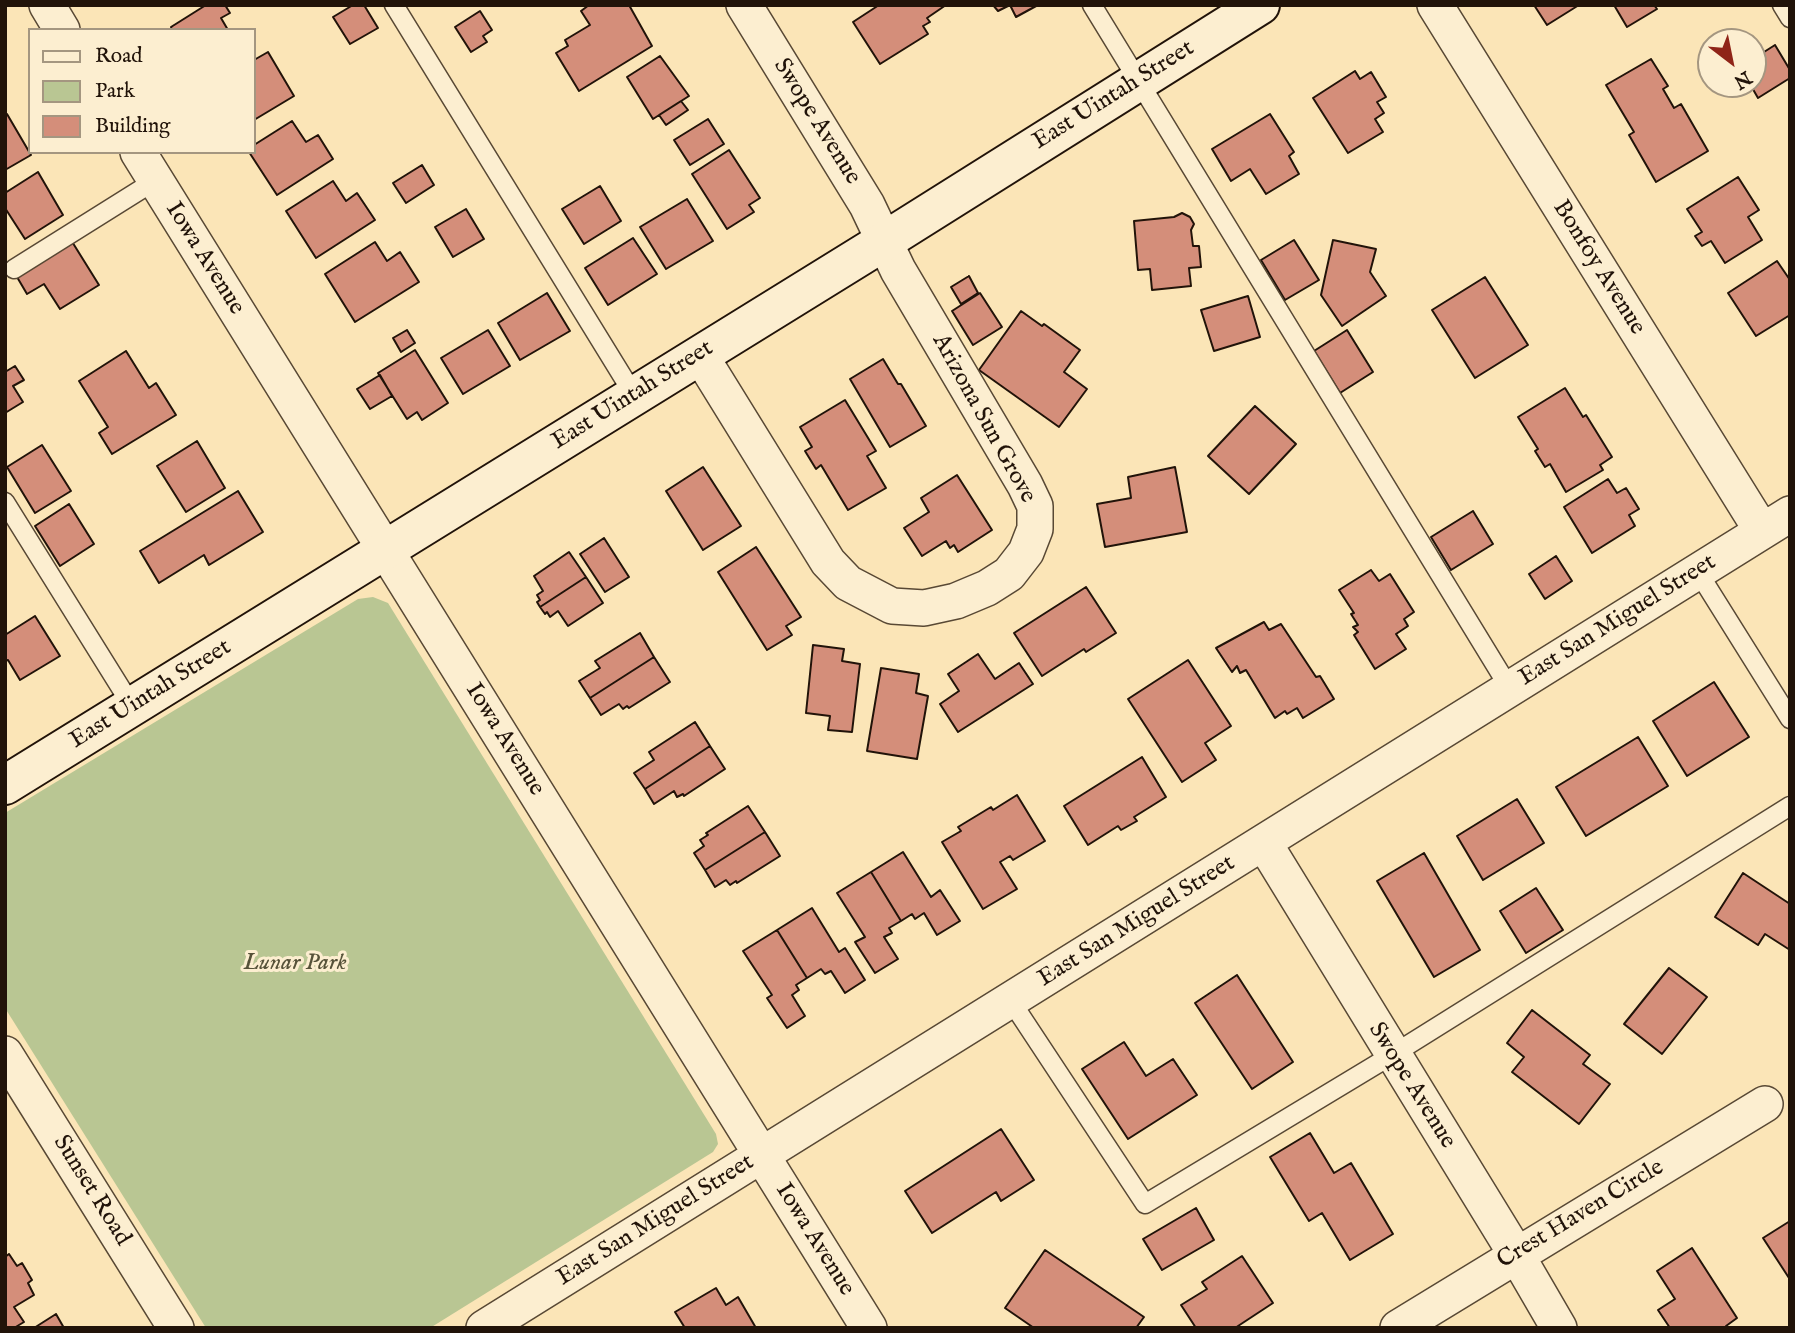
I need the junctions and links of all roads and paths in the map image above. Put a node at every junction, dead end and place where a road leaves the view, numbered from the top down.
1 (47, 5) edge
2 (394, 5) edge
3 (744, 5) edge
4 (1091, 5) edge
5 (1260, 5) edge
6 (1435, 5) edge
7 (1782, 5) edge
8 (1790, 18) edge
9 (61, 28) edge
10 (1139, 81) junction
11 (147, 166) edge
12 (883, 242) junction
13 (14, 269) dead end
14 (700, 355) junction
15 (634, 395) junction
16 (5, 502) edge
17 (1776, 523) edge
18 (385, 550) junction
19 (1698, 572) junction
20 (1510, 689) junction
21 (132, 706) junction
22 (1790, 719) edge
23 (5, 785) edge
24 (1790, 806) edge
25 (1264, 843) junction
26 (1011, 1000) junction
27 (5, 1054) edge
28 (1392, 1055) junction
29 (1765, 1104) dead end
30 (762, 1156) junction
31 (1516, 1254) junction
32 (504, 1323) edge
33 (176, 1328) edge
34 (869, 1328) edge
35 (1398, 1328) edge
36 (1559, 1328) edge

1 - 9 street
2 - 15 lane
3 - 12 street, Swope Avenue
4 - 10 lane
5 - 10 main road, East Uintah Street
6 - 17 street, Bonfoy Avenue
7 - 8 lane
10 - 12 main road, East Uintah Street
10 - 20 lane
11 - 13 lane
11 - 18 street, Iowa Avenue
12 - 14 main road, East Uintah Street
12 - 14 street, Arizona Sun Grove
14 - 15 main road, East Uintah Street
15 - 18 main road, East Uintah Street
16 - 21 lane
17 - 19 street, East San Miguel Street
18 - 21 main road, East Uintah Street
18 - 30 street, Iowa Avenue
19 - 20 street, East San Miguel Street
19 - 22 lane
20 - 25 street, East San Miguel Street
21 - 23 main road, East Uintah Street
24 - 28 lane
25 - 26 street, East San Miguel Street
25 - 28 street, Swope Avenue
26 - 28 lane
26 - 30 street, East San Miguel Street
27 - 33 street, Sunset Road
28 - 31 street, Swope Avenue
29 - 31 street, Crest Haven Circle
30 - 32 street, East San Miguel Street
30 - 34 street, Iowa Avenue
31 - 35 street, Crest Haven Circle
31 - 36 street, Swope Avenue

